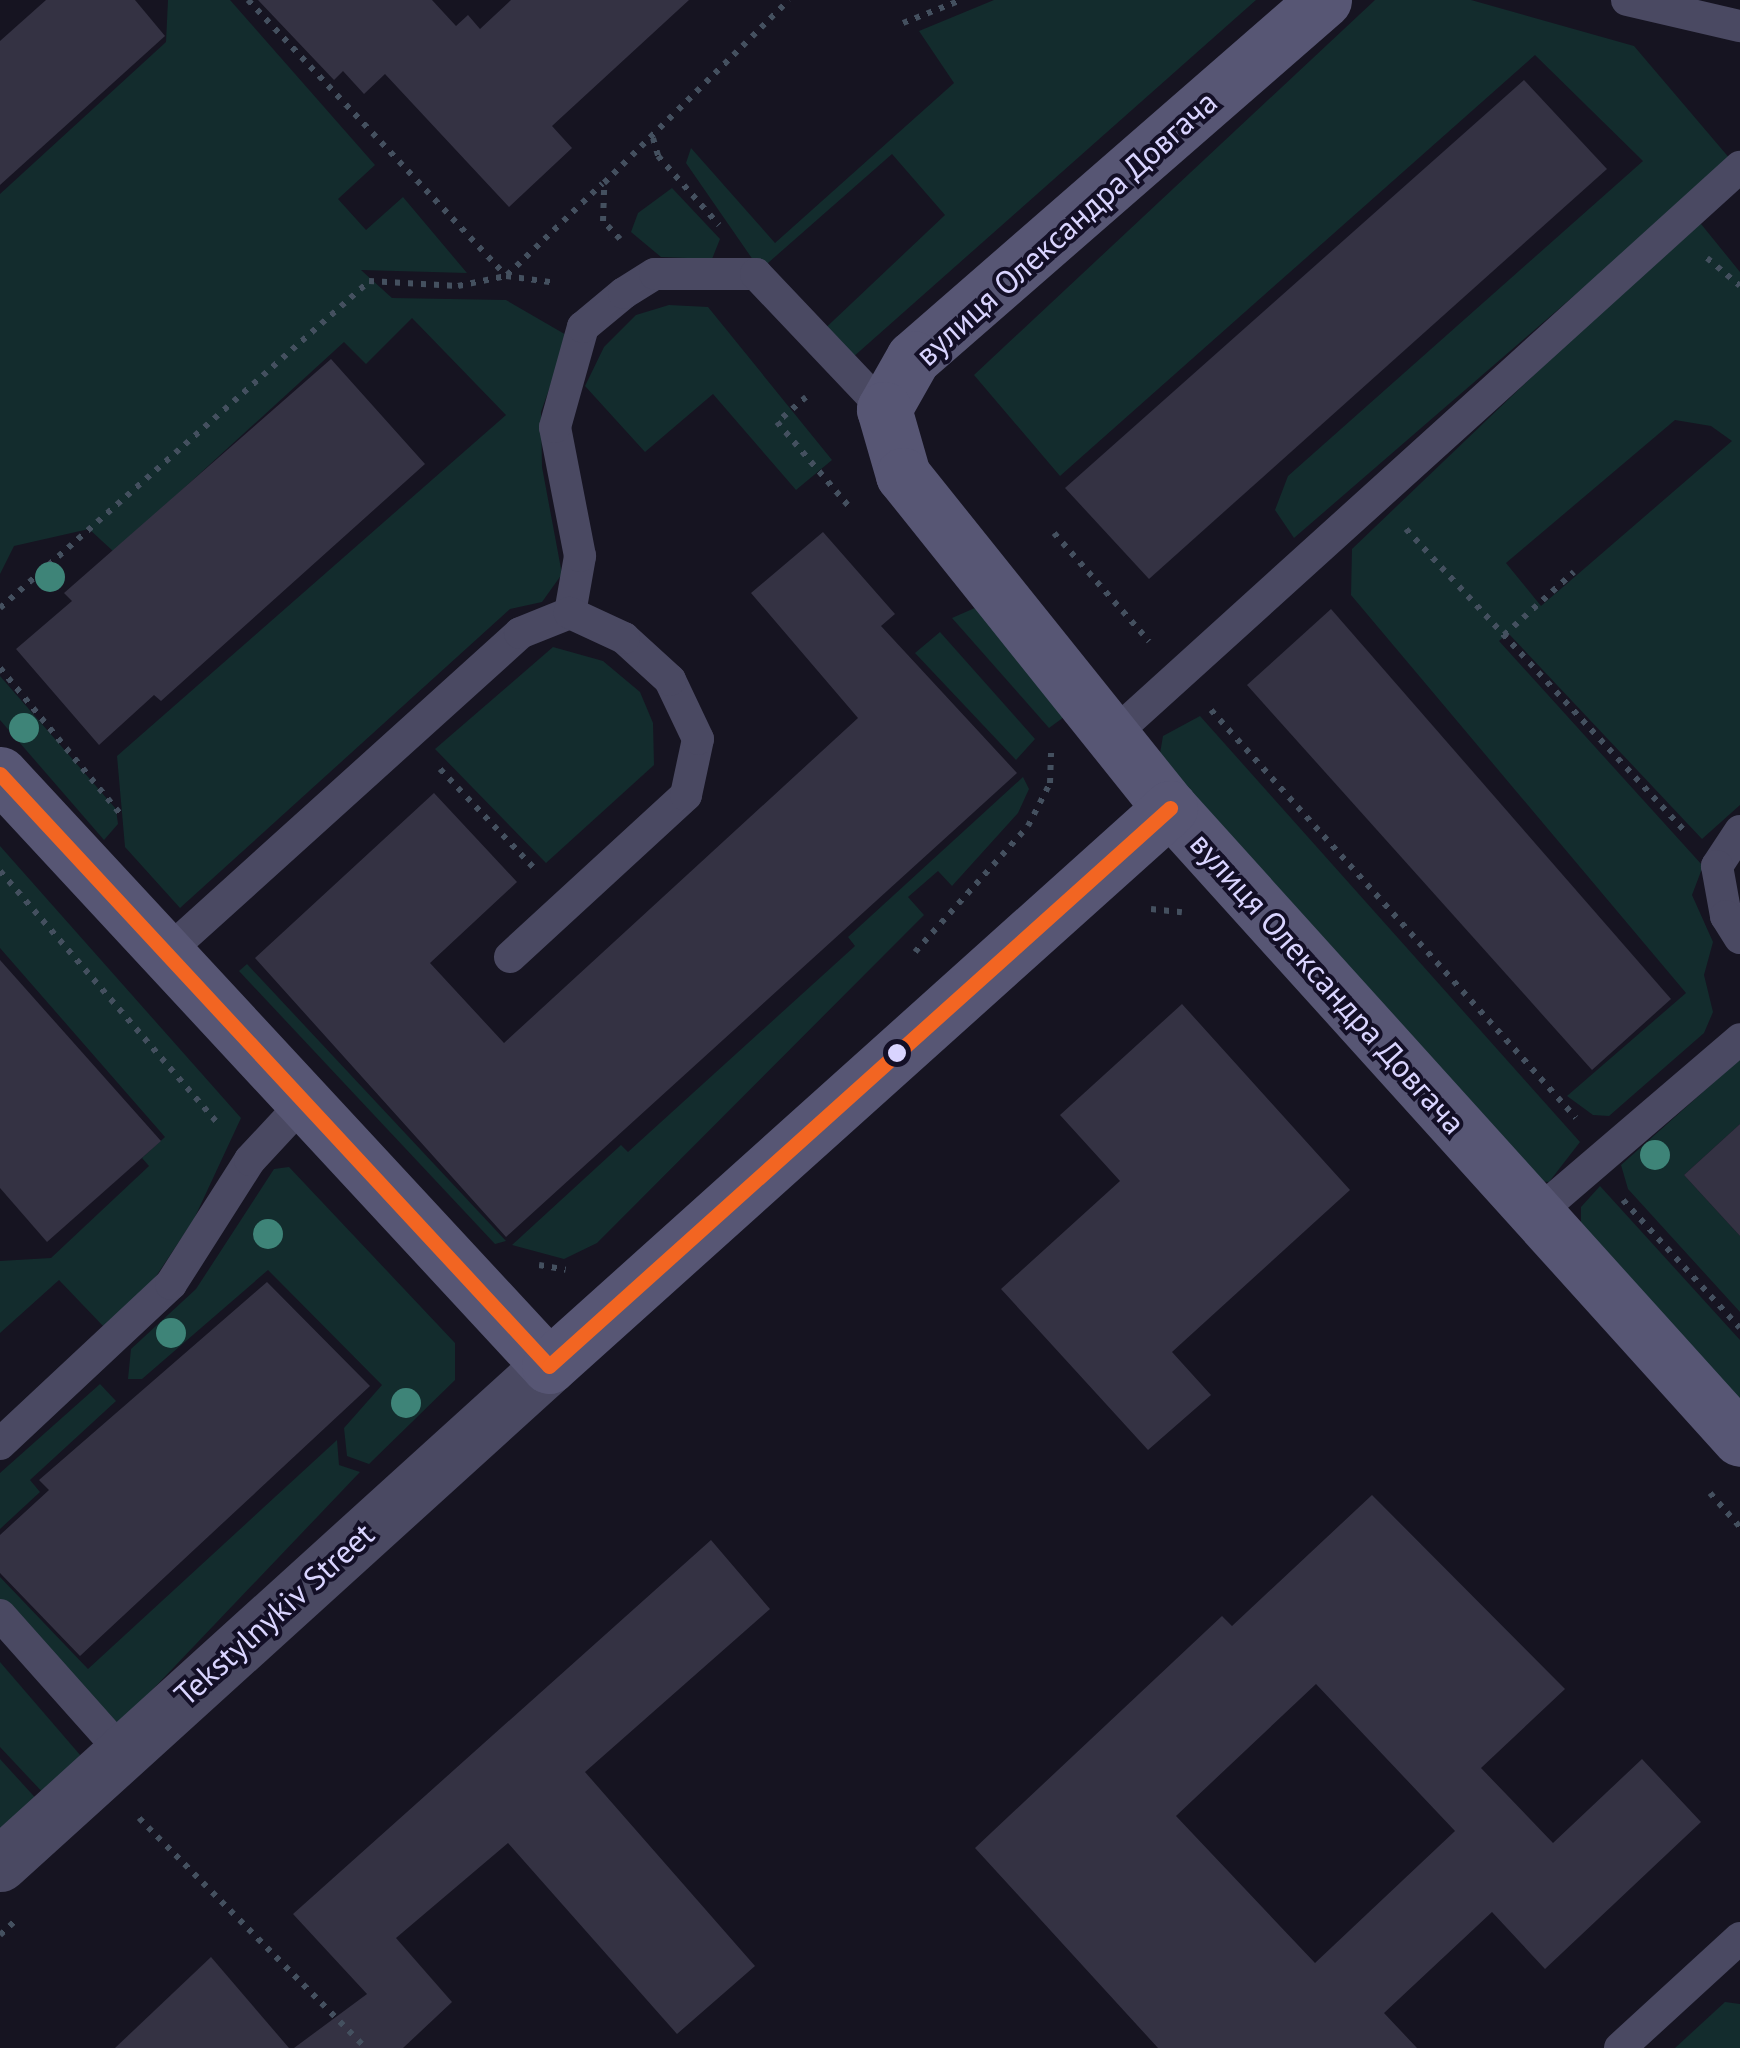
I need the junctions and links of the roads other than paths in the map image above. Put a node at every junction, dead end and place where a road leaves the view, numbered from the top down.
1 (1324, 0) edge
2 (1644, 2) edge
3 (1740, 26) edge
4 (1740, 166) edge
5 (884, 409) junction
6 (570, 613) junction
7 (1114, 734) junction
8 (0, 774) edge
9 (1170, 808) junction
10 (1740, 831) edge
11 (1740, 938) edge
12 (164, 955) junction
13 (510, 957) dead end
14 (1740, 1039) edge
15 (302, 1104) junction
16 (1535, 1215) junction
17 (549, 1366) junction
18 (1740, 1439) edge
19 (0, 1444) edge
20 (0, 1615) edge
21 (121, 1751) junction
22 (0, 1864) edge
23 (1738, 1944) edge
24 (1620, 2048) edge

1 - 5 street, вулиця Олександра Довгача
2 - 3 lane
4 - 7 lane
5 - 6 lane
5 - 7 street, вулиця Олександра Довгача
6 - 12 lane
6 - 13 lane
7 - 9 street, вулиця Олександра Довгача
8 - 12 street
9 - 16 street, вулиця Олександра Довгача
9 - 17 street, Tekstylnykiv Street
10 - 11 lane
12 - 15 street
14 - 16 lane
15 - 17 street
15 - 19 lane
16 - 18 street, вулиця Олександра Довгача
17 - 21 street, Tekstylnykiv Street
20 - 21 lane
21 - 22 street, Tekstylnykiv Street
23 - 24 lane

